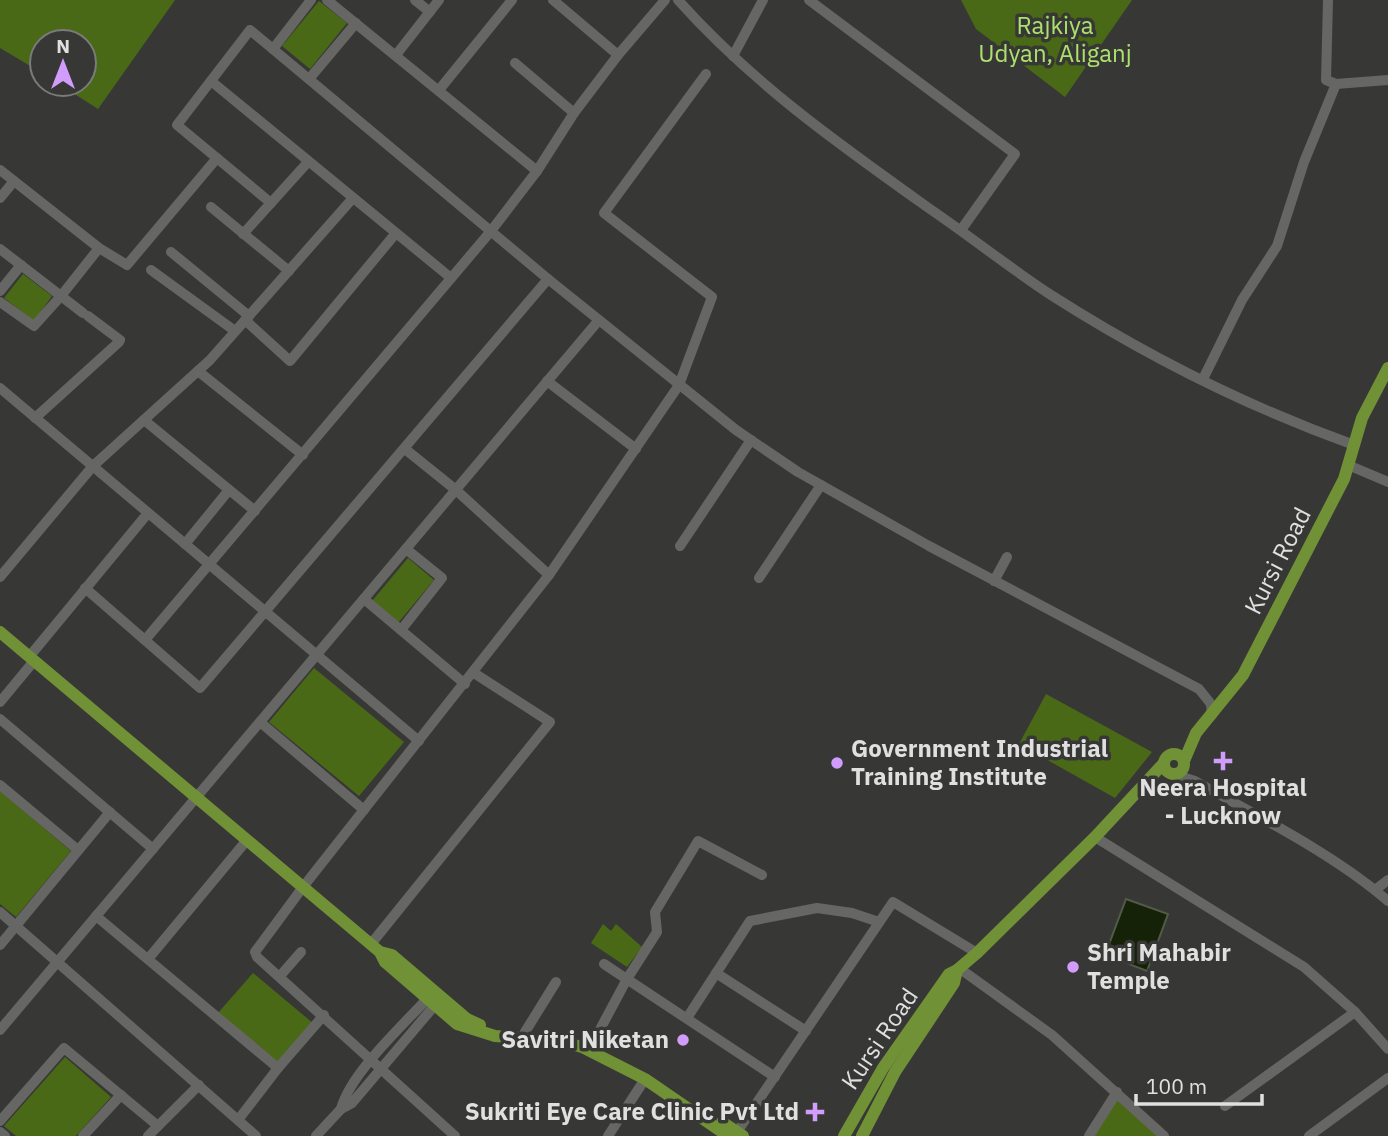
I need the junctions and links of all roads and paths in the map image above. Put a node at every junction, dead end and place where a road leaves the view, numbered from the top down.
1 (311, 0) edge
2 (327, 0) edge
3 (415, 0) edge
4 (439, 0) edge
5 (512, 0) edge
6 (554, 0) edge
7 (664, 0) edge
8 (678, 0) edge
9 (763, 0) edge
10 (809, 0) edge
11 (1328, 0) edge
12 (430, 12) junction
13 (356, 23) junction
14 (273, 49) junction
15 (396, 55) junction
16 (618, 55) junction
17 (733, 56) junction
18 (515, 63) dead end
19 (706, 74) dead end
20 (309, 79) junction
21 (1388, 80) edge
22 (211, 81) junction
23 (1336, 83) junction
24 (439, 90) junction
25 (574, 113) junction
26 (216, 158) junction
27 (309, 162) junction
28 (0, 170) edge
29 (537, 170) junction
30 (14, 181) junction
31 (0, 198) edge
32 (353, 198) junction
33 (271, 204) junction
34 (211, 207) dead end
35 (961, 230) junction
36 (491, 231) junction
37 (396, 233) junction
38 (243, 234) junction
39 (99, 248) junction
40 (0, 249) edge
41 (171, 252) dead end
42 (21, 265) junction
43 (151, 270) dead end
44 (289, 271) junction
45 (451, 278) junction
46 (548, 279) junction
47 (0, 291) edge
48 (61, 296) junction
49 (0, 302) edge
50 (247, 318) junction
51 (599, 320) junction
52 (235, 331) junction
53 (1388, 368) edge
54 (198, 371) junction
55 (1203, 379) junction
56 (547, 382) junction
57 (679, 385) junction
58 (0, 388) edge
59 (35, 418) junction
60 (144, 420) junction
61 (751, 440) junction
62 (1354, 445) junction
63 (405, 449) junction
64 (636, 449) junction
65 (303, 455) junction
66 (1348, 465) junction
67 (93, 466) junction
68 (1388, 482) edge
69 (821, 485) junction
70 (229, 489) junction
71 (456, 490) junction
72 (255, 511) junction
73 (148, 513) junction
74 (184, 544) junction
75 (680, 546) dead end
76 (406, 550) junction
77 (1007, 556) dead end
78 (209, 565) junction
79 (549, 575) junction
80 (0, 577) edge
81 (759, 578) dead end
82 (994, 580) junction
83 (85, 589) junction
84 (364, 599) junction
85 (266, 612) junction
86 (401, 630) junction
87 (0, 632) edge
88 (145, 640) junction
89 (316, 655) junction
90 (32, 659) junction
91 (474, 673) junction
92 (465, 684) junction
93 (0, 702) edge
94 (1212, 715) junction
95 (0, 719) edge
96 (260, 722) junction
97 (419, 741) junction
98 (1175, 765) junction
99 (0, 785) edge
100 (196, 798) junction
101 (364, 810) junction
102 (110, 812) junction
103 (1095, 837) junction
104 (247, 840) junction
105 (153, 849) junction
106 (79, 850) junction
107 (762, 875) dead end
108 (1388, 880) edge
109 (303, 887) junction
110 (1375, 890) junction
111 (1388, 901) edge
112 (0, 912) edge
113 (96, 916) junction
114 (879, 922) junction
115 (16, 926) junction
116 (0, 945) edge
117 (375, 948) junction
118 (301, 952) dead end
119 (977, 953) junction
120 (148, 959) junction
121 (57, 962) junction
122 (604, 964) dead end
123 (958, 969) junction
124 (716, 973) junction
125 (280, 976) junction
126 (627, 979) junction
127 (556, 982) dead end
128 (433, 1000) junction
129 (1354, 1012) junction
130 (324, 1016) junction
131 (687, 1018) junction
132 (0, 1030) edge
133 (806, 1031) junction
134 (524, 1032) junction
135 (591, 1046) junction
136 (1388, 1049) edge
137 (375, 1065) junction
138 (278, 1068) junction
139 (775, 1077) junction
140 (1388, 1078) edge
141 (645, 1079) junction
142 (199, 1085) junction
143 (1117, 1092) junction
144 (121, 1095) junction
145 (1225, 1106) dead end
146 (238, 1120) junction
147 (0, 1121) edge
148 (442, 1125) junction
149 (158, 1126) junction
150 (0, 1132) edge
151 (736, 1135) edge
152 (5, 1136) edge
153 (83, 1136) edge
154 (148, 1136) edge
155 (256, 1136) edge
156 (316, 1136) edge
157 (433, 1136) edge
158 (455, 1136) edge
159 (608, 1136) edge
160 (844, 1136) edge
161 (862, 1136) edge
162 (1089, 1136) edge
163 (1164, 1136) edge
164 (1310, 1136) edge

1 - 14 street
2 - 13 street
3 - 12 street
4 - 12 street
5 - 24 street
6 - 16 street
7 - 16 street
8 - 17 street
9 - 17 street
10 - 35 street
11 - 23 street
12 - 15 street
13 - 15 street
13 - 20 street
14 - 20 street
14 - 22 street
15 - 24 street
16 - 25 street
17 - 35 street
18 - 25 street
19 - 57 street
20 - 36 street
21 - 23 street
22 - 26 street
22 - 27 street
23 - 55 street
24 - 29 street
25 - 29 street
26 - 33 street
26 - 39 street
27 - 32 street
27 - 33 street
28 - 30 street
29 - 36 street
30 - 31 street
30 - 39 street
32 - 37 street
32 - 44 street
33 - 38 street
34 - 38 street
35 - 55 street
36 - 45 street
36 - 46 street
37 - 45 street
37 - 50 street
38 - 44 street
39 - 48 street
40 - 42 street
41 - 50 street
42 - 47 street
42 - 48 street
43 - 52 street
44 - 50 street
45 - 65 street
46 - 51 street
46 - 63 street
48 - 49 street
48 - 59 street
50 - 52 street
51 - 56 street
51 - 57 street
52 - 54 street
53 - 62 main road, Kursi Road
54 - 60 street
54 - 65 street
55 - 62 street
56 - 64 street
56 - 71 street
57 - 61 street
57 - 64 street
58 - 59 street
59 - 67 street
60 - 67 street
60 - 70 street
61 - 69 street
61 - 75 street
62 - 66 main road, Kursi Road
63 - 71 street
63 - 85 street
64 - 79 street
65 - 72 street
66 - 68 street
66 - 94 main road, Kursi Road
67 - 73 street
67 - 80 street
69 - 81 street
69 - 82 street
70 - 72 street
70 - 74 street
71 - 76 street
71 - 79 street
72 - 78 street
73 - 74 street
73 - 83 street
74 - 78 street
76 - 84 street
76 - 86 street
77 - 82 street
78 - 85 street
78 - 88 street
79 - 91 street
82 - 94 street
83 - 88 street
83 - 90 street
84 - 86 street
84 - 89 street
85 - 88 street
85 - 89 street
86 - 92 street
87 - 90 main road
89 - 96 street
89 - 97 street
90 - 93 street
90 - 100 main road
91 - 92 street
91 - 117 street
92 - 97 street
94 - 98 main road, Kursi Road
95 - 102 street
96 - 100 street
96 - 101 street
97 - 101 street
98 - 103 main road, Kursi Road
98 - 110 street
99 - 106 street
100 - 104 main road
100 - 105 street
101 - 109 street
102 - 105 street
102 - 106 street
103 - 119 main road, Kursi Road
103 - 129 street
104 - 109 main road
104 - 120 street
105 - 113 street
106 - 115 street
107 - 126 street
108 - 110 street
109 - 117 main road
109 - 125 street
110 - 111 street
112 - 115 street
113 - 120 street
113 - 121 street
114 - 119 street
114 - 124 street
114 - 133 street
115 - 116 street
115 - 121 street
117 - 128 main road
118 - 125 street
119 - 123 main road, Kursi Road
120 - 138 street
121 - 132 street
121 - 142 street
122 - 126 street
123 - 143 street
123 - 160 main road, Kursi Road
123 - 161 main road, Kursi Road
124 - 131 street
124 - 133 street
125 - 130 street
126 - 131 street
126 - 135 street
127 - 134 street
128 - 134 main road
128 - 135 main road
128 - 137 street
129 - 136 street
129 - 145 street
130 - 137 street
130 - 138 street
131 - 139 street
133 - 139 street
134 - 135 main road
135 - 141 main road
135 - 151 main road
137 - 148 street
137 - 156 street
138 - 146 street
139 - 151 street
140 - 164 street
141 - 151 main road
141 - 159 street
142 - 146 street
142 - 149 street
143 - 162 street
143 - 163 street
144 - 147 street
144 - 149 street
144 - 153 street
146 - 155 street
148 - 157 street
148 - 158 street
149 - 154 street
150 - 152 street

